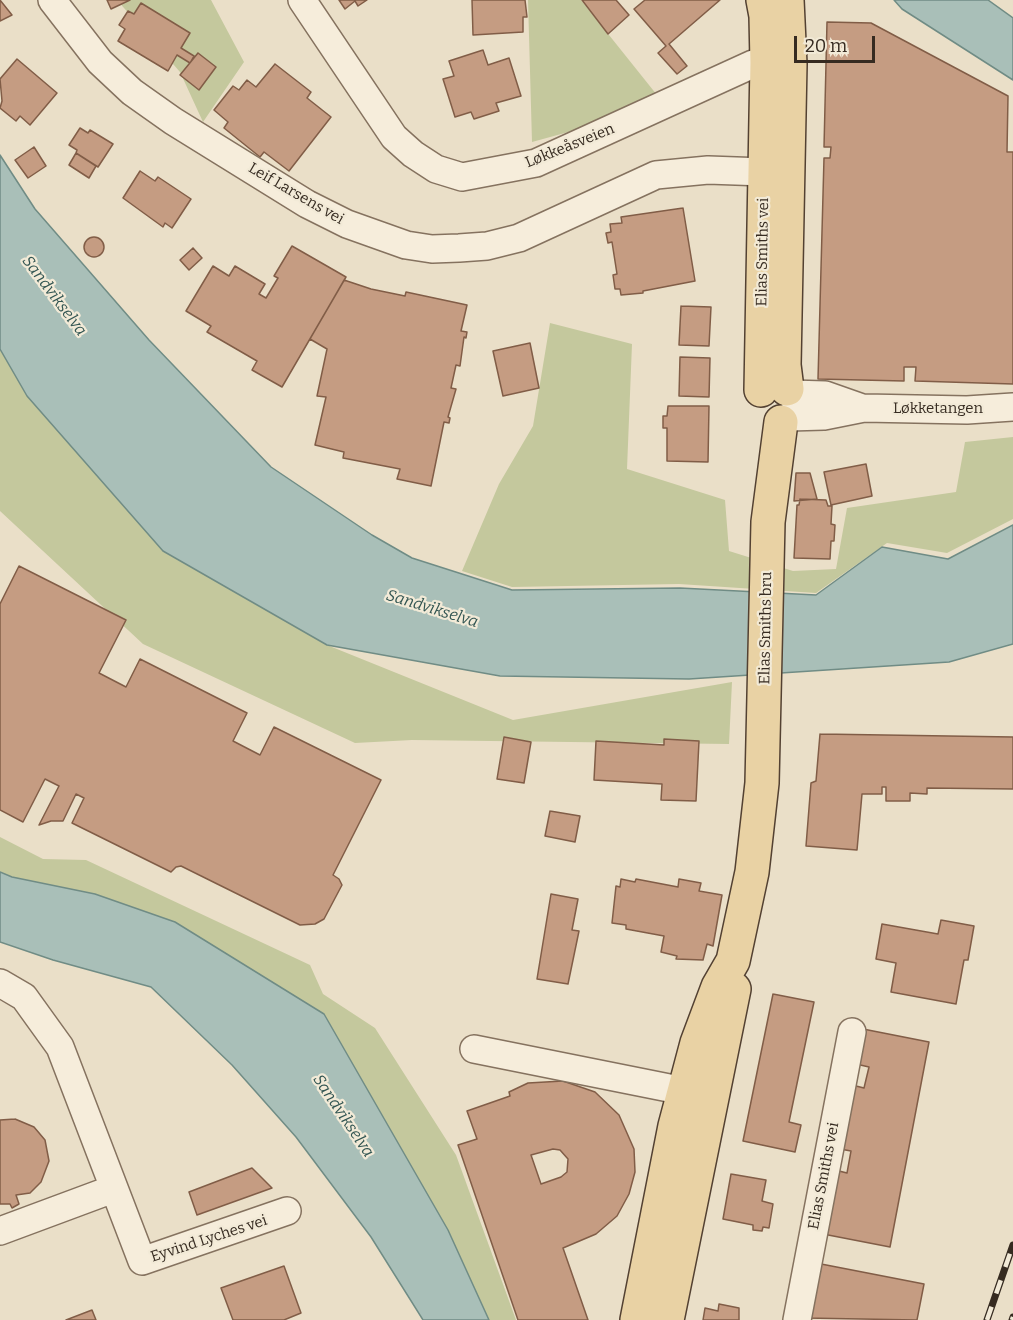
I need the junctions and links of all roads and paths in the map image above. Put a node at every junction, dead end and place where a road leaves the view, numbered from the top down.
1 (52, 0) edge
2 (302, 0) edge
3 (763, 0) edge
4 (787, 0) edge
5 (768, 63) junction
6 (777, 117) junction
7 (764, 172) junction
8 (779, 405) junction
9 (1013, 407) edge
10 (768, 522) joint
11 (0, 982) edge
12 (852, 1032) dead end
13 (474, 1049) dead end
14 (698, 1094) junction
15 (113, 1189) junction
16 (281, 1214) dead end
17 (0, 1231) edge
18 (637, 1320) edge
19 (667, 1320) edge
20 (797, 1320) edge

1 - 7 street, Leif Larsens vei
2 - 5 street, Løkkeåsveien
3 - 5 main road
4 - 6 main road
5 - 6 main road
6 - 7 main road, Elias Smiths vei
6 - 8 main road, Elias Smiths vei
7 - 8 main road, Elias Smiths vei
8 - 9 street, Løkketangen
8 - 10 main road, Elias Smiths vei
10 - 14 main road, Elias Smiths bru
11 - 15 street
12 - 20 street, Elias Smiths vei
13 - 14 street
14 - 18 main road
14 - 19 main road
15 - 16 street, Eyvind Lyches vei
15 - 17 street

